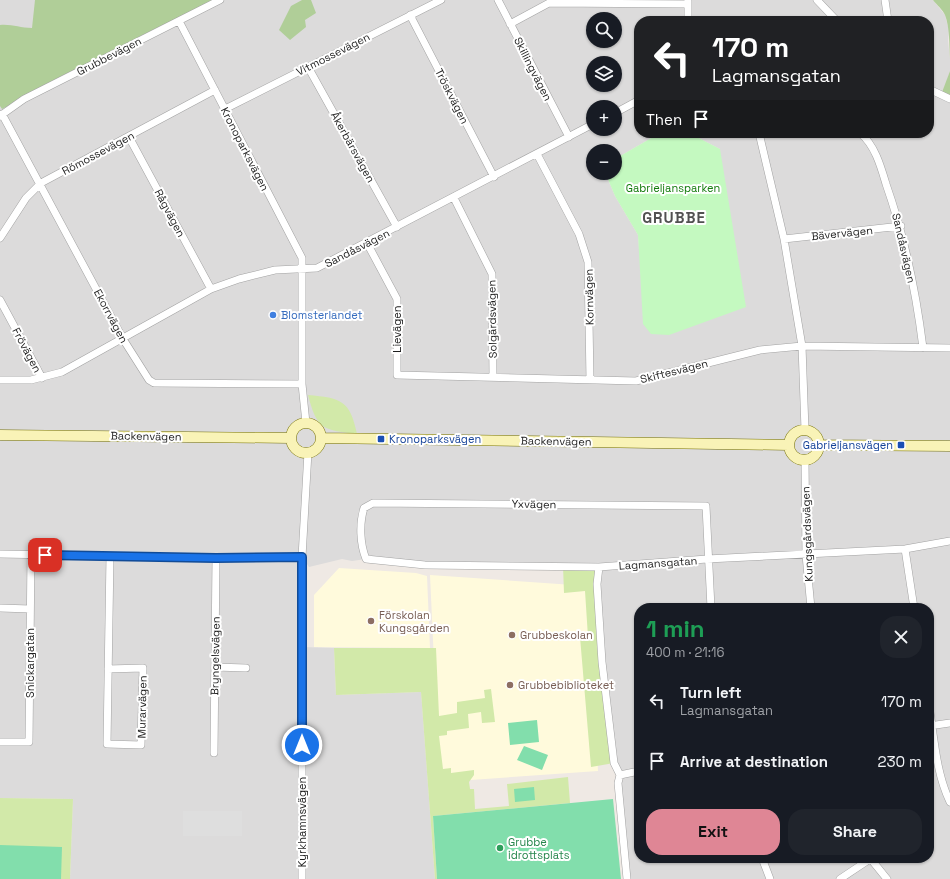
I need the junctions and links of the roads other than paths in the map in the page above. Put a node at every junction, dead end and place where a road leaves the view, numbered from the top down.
1 (220, 0) edge
2 (441, 0) edge
3 (498, 0) edge
4 (817, 0) edge
5 (885, 0) edge
6 (688, 2) edge
7 (410, 15) junction
8 (688, 16) edge
9 (832, 16) edge
10 (887, 16) edge
11 (179, 21) junction
12 (510, 24) junction
13 (308, 67) junction
14 (215, 90) junction
15 (934, 91) edge
16 (950, 99) edge
17 (634, 103) edge
18 (225, 109) junction
19 (622, 109) edge
20 (1, 115) edge
21 (586, 128) edge
22 (129, 137) junction
23 (568, 137) junction
24 (760, 138) edge
25 (864, 138) edge
26 (537, 154) junction
27 (494, 177) junction
28 (41, 183) junction
29 (454, 198) junction
30 (901, 226) junction
31 (397, 228) junction
32 (0, 238) edge
33 (784, 239) junction
34 (367, 243) junction
35 (303, 270) junction
36 (211, 289) junction
37 (0, 300) edge
38 (123, 339) junction
39 (802, 346) junction
40 (923, 348) junction
41 (950, 348) edge
42 (397, 375) joint
43 (42, 378) junction
44 (493, 378) junction
45 (0, 380) edge
46 (590, 380) junction
47 (302, 384) junction
48 (306, 423) junction
49 (805, 430) junction
50 (0, 435) edge
51 (291, 438) junction
52 (322, 438) junction
53 (789, 445) junction
54 (820, 445) junction
55 (950, 446) edge
56 (308, 452) junction
57 (805, 460) junction
58 (950, 541) edge
59 (905, 549) junction
60 (0, 554) edge
61 (31, 554) junction
62 (806, 555) junction
63 (110, 556) junction
64 (302, 557) junction
65 (216, 558) junction
66 (366, 559) joint
67 (707, 559) junction
68 (599, 567) junction
69 (711, 603) edge
70 (811, 603) edge
71 (913, 603) edge
72 (0, 608) edge
73 (30, 609) junction
74 (215, 667) junction
75 (246, 668) dead end
76 (108, 669) junction
77 (950, 723) edge
78 (934, 725) edge
79 (0, 742) edge
80 (934, 744) edge
81 (214, 753) dead end
82 (634, 772) edge
83 (620, 775) junction
84 (950, 802) edge
85 (764, 863) edge
86 (864, 863) edge
87 (873, 863) edge
88 (302, 879) edge
89 (627, 879) edge
90 (770, 879) edge
91 (840, 879) edge
92 (887, 879) edge

1 - 11 street, Grubbevägen
2 - 7 street, Vitmossevägen
3 - 12 street, Skillingvägen
4 - 9 street
5 - 10 street
6 - 8 street
6 - 12 street
7 - 13 street, Vitmossevägen
7 - 27 street, Tröskvägen
11 - 14 street, Kronoparksvägen
11 - 20 street, Grubbevägen
12 - 23 street, Skillingvägen
13 - 18 street, Vitmossevägen
13 - 31 street, Åkerbärsvägen
14 - 18 street, Kronoparksvägen
14 - 22 street, Römossevägen
15 - 16 street
17 - 19 street
18 - 35 street, Kronoparksvägen
20 - 28 street, Ekorrvägen
21 - 23 street, Sandåsvägen
22 - 28 street, Römossevägen
22 - 36 street, Rågvägen
23 - 26 street, Sandåsvägen
24 - 33 street
25 - 30 street, Sandåsvägen
26 - 27 street, Sandåsvägen
26 - 46 street, Kornvägen
27 - 29 street, Sandåsvägen
28 - 32 street, Römossevägen
28 - 38 street, Ekorrvägen
29 - 31 street, Sandåsvägen
29 - 44 street, Solgärdsvägen
30 - 33 street, Bävervägen
30 - 40 street, Sandåsvägen
31 - 34 street, Sandåsvägen
33 - 39 street
34 - 35 street, Sandåsvägen
34 - 42 street, Lievägen
35 - 36 street, Sandåsvägen
35 - 47 street, Kronoparksvägen
36 - 38 street, Sandåsvägen
37 - 43 street, Frövägen
38 - 43 street, Sandåsvägen
38 - 47 street, Ekorrvägen
39 - 40 street, Skiftesvägen
39 - 46 street, Skiftesvägen
39 - 49 street
40 - 41 street, Skiftesvägen
42 - 44 street, Skiftesvägen
43 - 45 street, Sandåsvägen
44 - 46 street, Skiftesvägen
47 - 48 street, Kronoparksvägen
48 - 51 street
48 - 52 street
49 - 53 street
49 - 54 street
50 - 51 street, Backenvägen
51 - 56 street
52 - 53 street, Backenvägen
52 - 56 street
53 - 57 street
54 - 55 street
54 - 57 street
56 - 64 street, Kyrkhamnsvägen
57 - 62 street, Kungsgårdsvägen
58 - 59 street, Lagmansgatan
59 - 62 street, Lagmansgatan
59 - 71 street
60 - 61 street
61 - 63 street
61 - 73 street, Snickargatan
62 - 67 street, Lagmansgatan
62 - 70 street, Kungsgårdsvägen
63 - 65 street
63 - 76 street, Murarvägen
64 - 65 street
64 - 88 street, Kyrkhamnsvägen
65 - 74 street, Bryngelsvägen
66 - 67 street, Yxvägen
66 - 68 street, Lagmansgatan
67 - 68 street, Lagmansgatan
67 - 69 street
68 - 83 street
72 - 73 street
73 - 79 street, Snickargatan
74 - 75 street
74 - 81 street, Bryngelsvägen
76 - 76 street, Murarvägen
77 - 78 street
80 - 84 street
82 - 83 street
83 - 89 street
85 - 90 street
86 - 91 street
87 - 92 street

